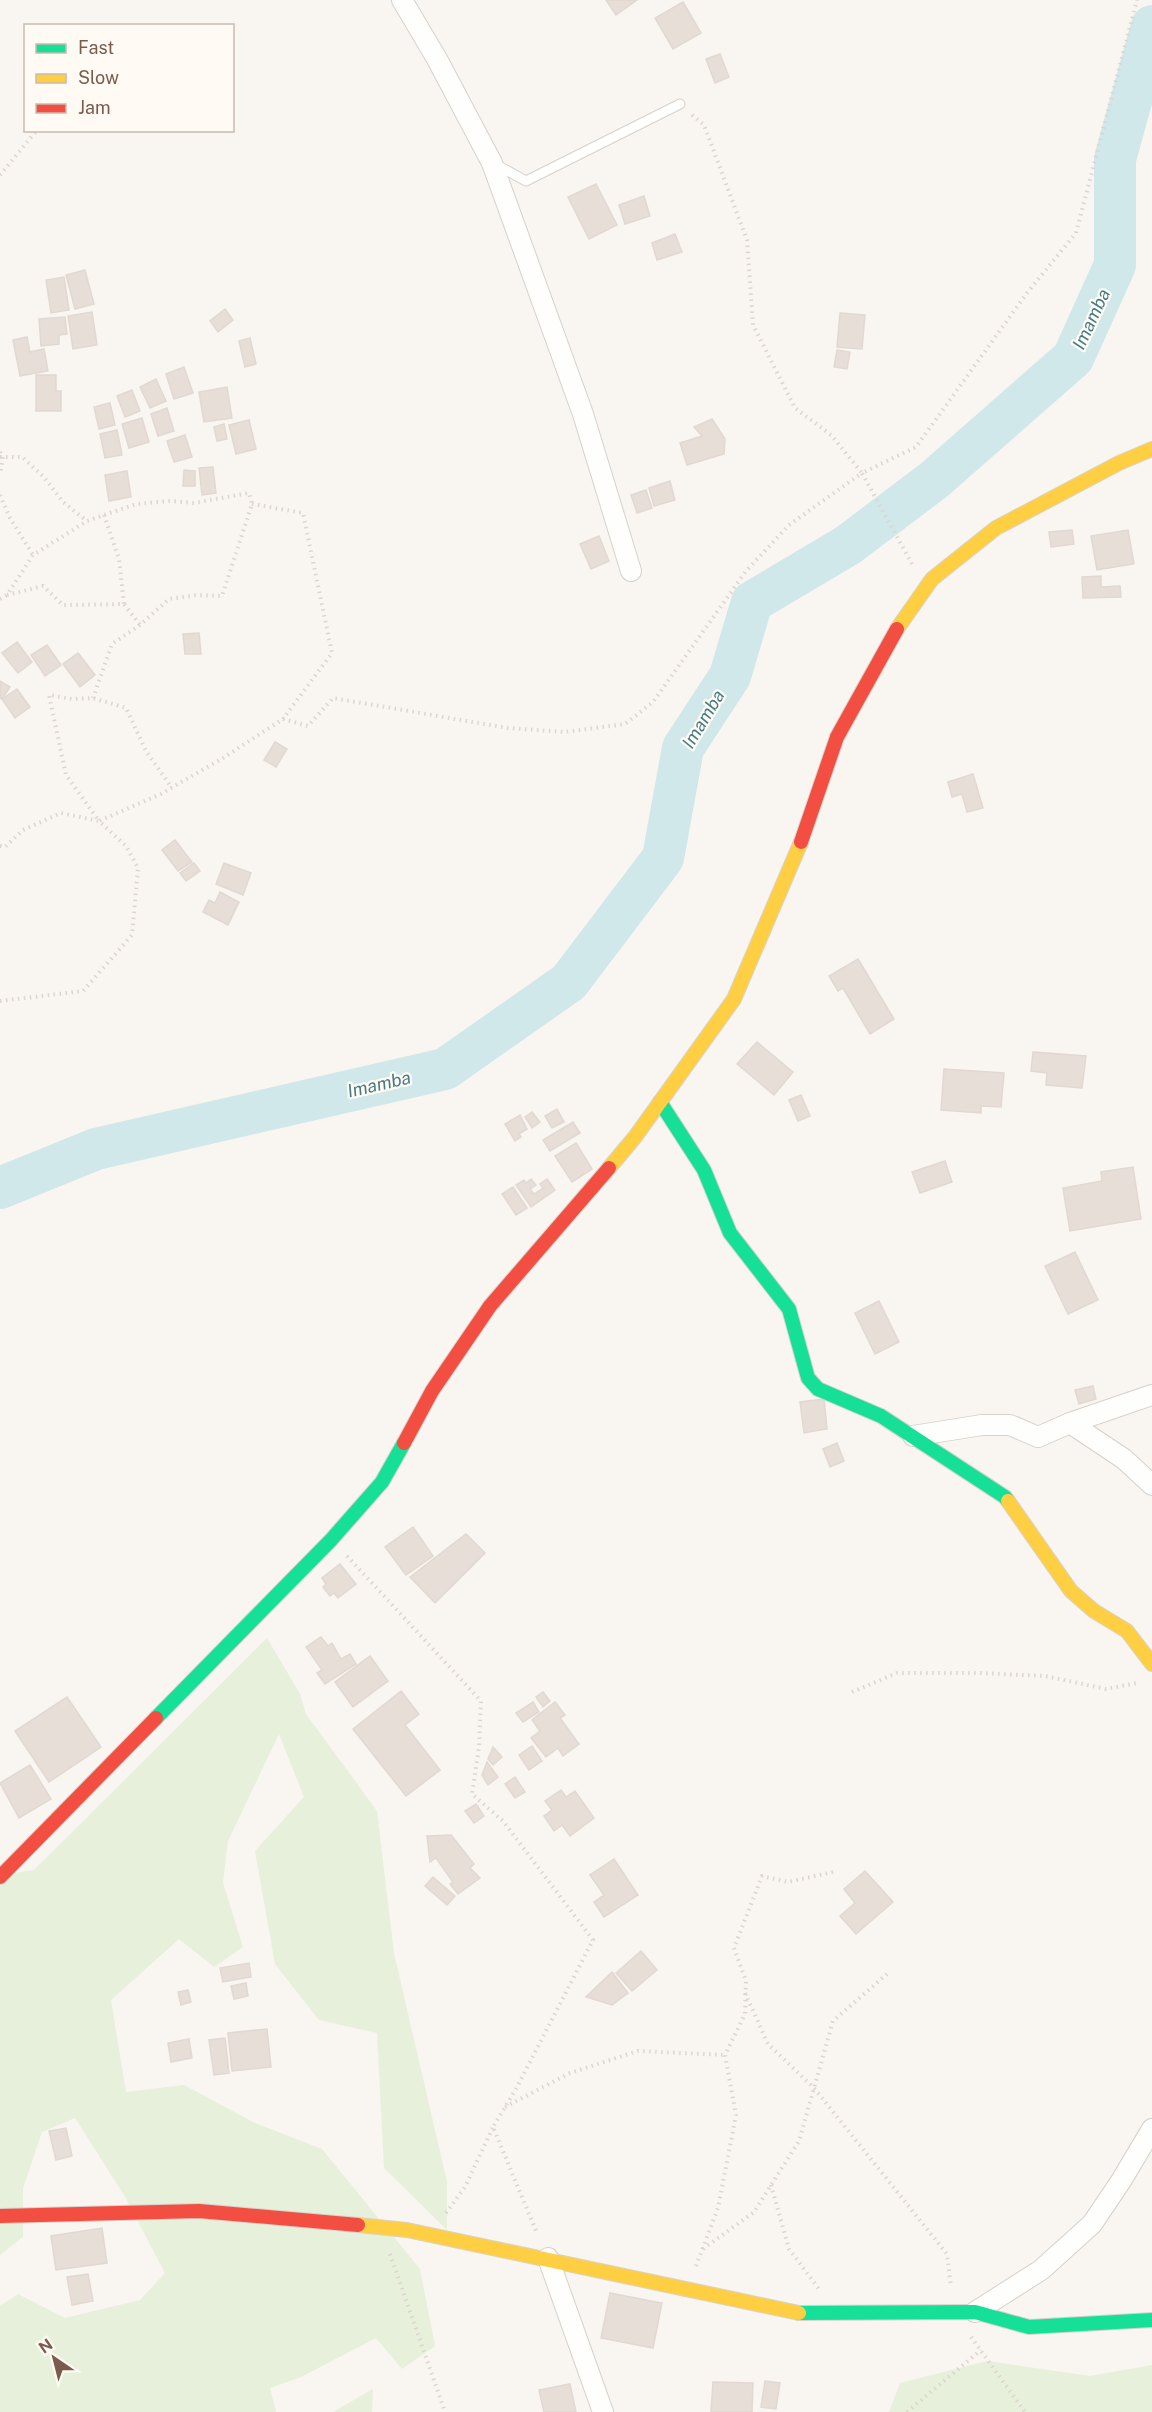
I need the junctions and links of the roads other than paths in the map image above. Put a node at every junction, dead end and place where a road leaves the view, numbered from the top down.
1 (402, 0) edge
2 (680, 104) road end
3 (492, 162) junction
4 (1152, 449) edge
5 (631, 571) dead end
6 (660, 1102) junction
7 (1152, 1395) edge
8 (1070, 1423) junction
9 (913, 1436) junction
10 (1152, 1485) edge
11 (1152, 1664) edge
12 (0, 1877) edge
13 (1152, 2129) edge
14 (0, 2216) edge
15 (548, 2258) junction
16 (975, 2312) junction
17 (1152, 2320) edge
18 (603, 2412) edge

1 - 3 street
2 - 3 lane
3 - 5 street
4 - 6 street
6 - 9 street
6 - 12 street
7 - 8 street
8 - 9 street
8 - 10 street
9 - 11 street
13 - 16 street
14 - 15 street
15 - 16 street
15 - 18 street
16 - 17 street

